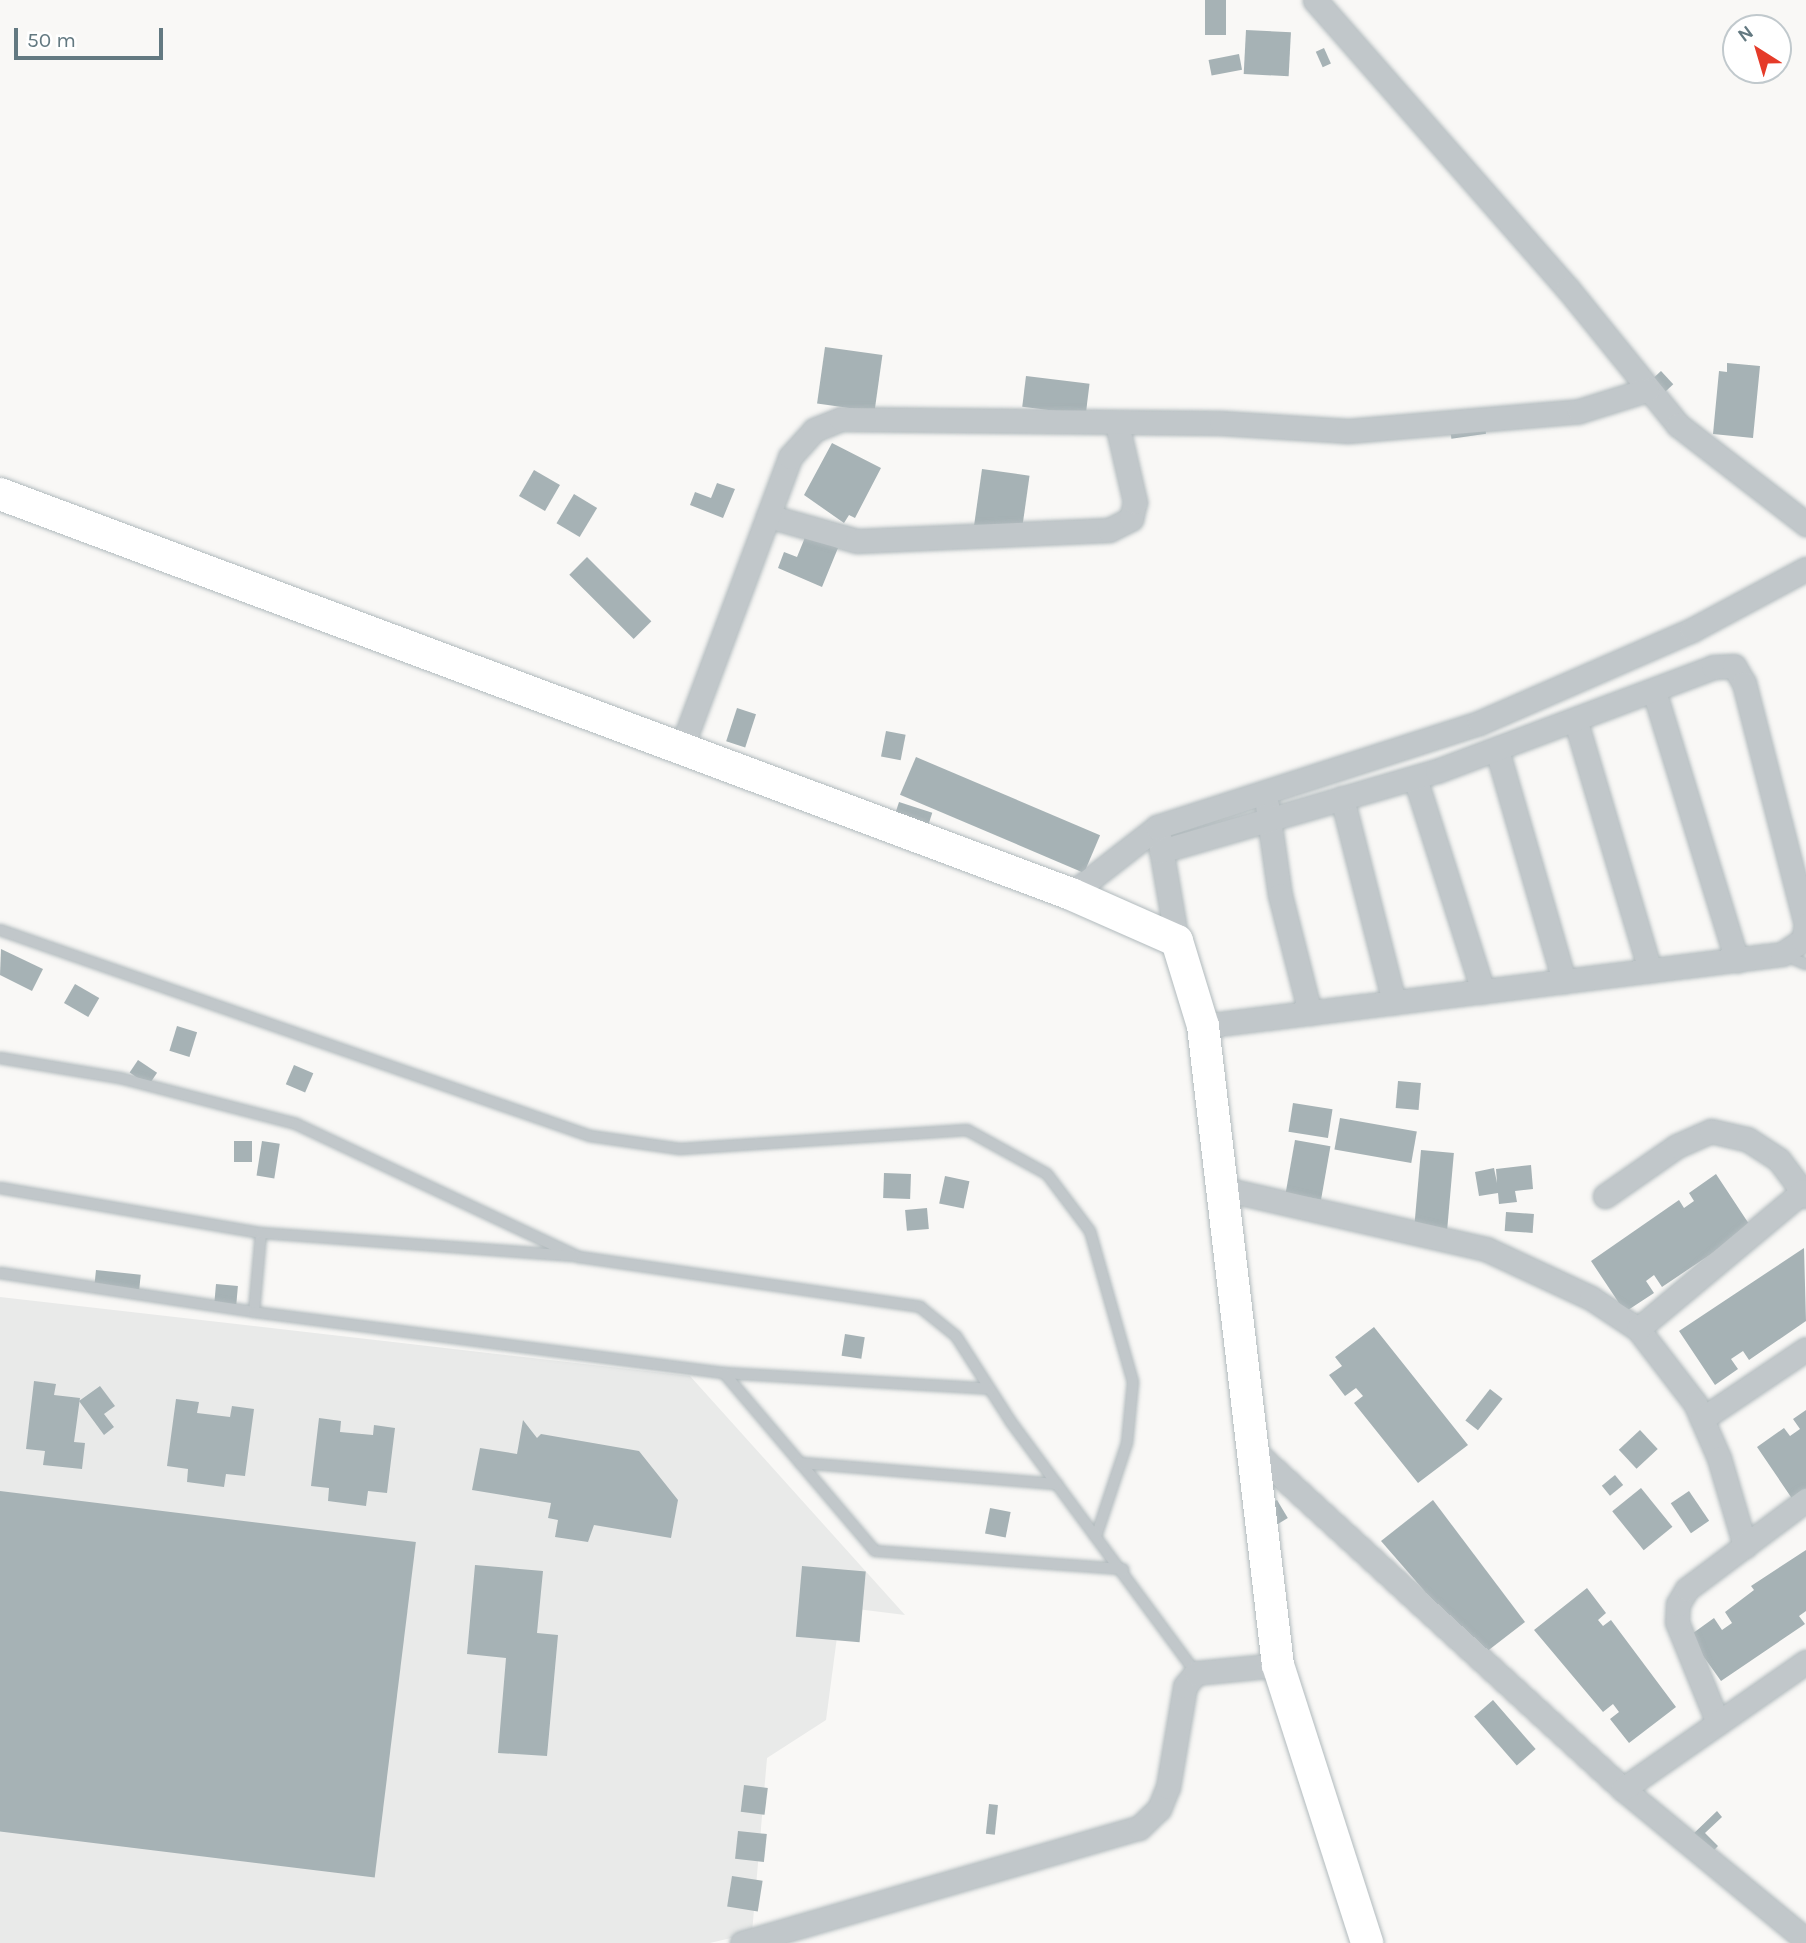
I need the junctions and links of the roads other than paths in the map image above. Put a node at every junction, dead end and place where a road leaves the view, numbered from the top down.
1 (1315, 0) edge
2 (1647, 390) junction
3 (1117, 424) junction
4 (0, 494) edge
5 (768, 516) junction
6 (1806, 524) edge
7 (1806, 569) edge
8 (1654, 691) junction
9 (1576, 722) junction
10 (681, 748) junction
11 (1497, 750) junction
12 (1415, 778) junction
13 (1267, 791) junction
14 (1342, 798) junction
15 (1267, 819) junction
16 (1157, 827) junction
17 (1161, 850) junction
18 (1071, 894) junction
19 (1806, 925) edge
20 (0, 930) edge
21 (1177, 941) junction
22 (1782, 954) junction
23 (1737, 960) junction
24 (1806, 964) edge
25 (1650, 970) junction
26 (1564, 981) junction
27 (1483, 991) junction
28 (1394, 1002) junction
29 (1310, 1013) junction
30 (1203, 1026) junction
31 (0, 1058) edge
32 (0, 1188) edge
33 (1224, 1189) junction
34 (1804, 1194) edge
35 (1605, 1196) dead end
36 (261, 1233) junction
37 (579, 1257) junction
38 (0, 1273) edge
39 (254, 1311) junction
40 (1637, 1329) junction
41 (1806, 1349) edge
42 (724, 1373) junction
43 (990, 1390) junction
44 (1702, 1419) junction
45 (1253, 1450) junction
46 (800, 1463) junction
47 (1057, 1484) junction
48 (1806, 1500) edge
49 (1096, 1537) junction
50 (1745, 1546) junction
51 (1123, 1569) junction
52 (1806, 1662) edge
53 (1278, 1665) junction
54 (1196, 1673) junction
55 (1718, 1723) junction
56 (1623, 1789) junction
57 (1806, 1940) edge
58 (743, 1943) edge
59 (1367, 1943) edge

1 - 2 street
2 - 3 street
2 - 6 street
3 - 5 street
3 - 5 street
4 - 10 street
5 - 10 street
7 - 13 street
8 - 9 street
8 - 19 street
8 - 23 street
9 - 11 street
9 - 25 street
10 - 18 street
11 - 12 street
11 - 26 street
12 - 14 street
12 - 27 street
13 - 15 street
13 - 16 street
14 - 15 street
14 - 28 street
15 - 17 street
15 - 29 street
16 - 17 street
16 - 18 street
17 - 21 street
18 - 21 street
19 - 22 street
20 - 49 lane
21 - 30 street
22 - 23 street
22 - 24 lane
23 - 25 street
25 - 26 street
26 - 27 street
27 - 28 street
28 - 29 street
29 - 30 street
30 - 33 street
31 - 37 lane
32 - 36 lane
33 - 40 street
33 - 45 street
34 - 35 street
34 - 40 street
36 - 37 lane
36 - 39 lane
37 - 43 lane
38 - 39 lane
39 - 42 lane
40 - 44 street
41 - 44 street
42 - 43 lane
42 - 46 lane
43 - 47 lane
44 - 50 street
45 - 53 street
45 - 56 street
46 - 47 lane
46 - 51 lane
47 - 49 lane
48 - 50 street
49 - 51 lane
50 - 55 street
51 - 54 lane
52 - 55 street
53 - 54 street
53 - 59 street
54 - 58 street
55 - 56 street
56 - 57 street

